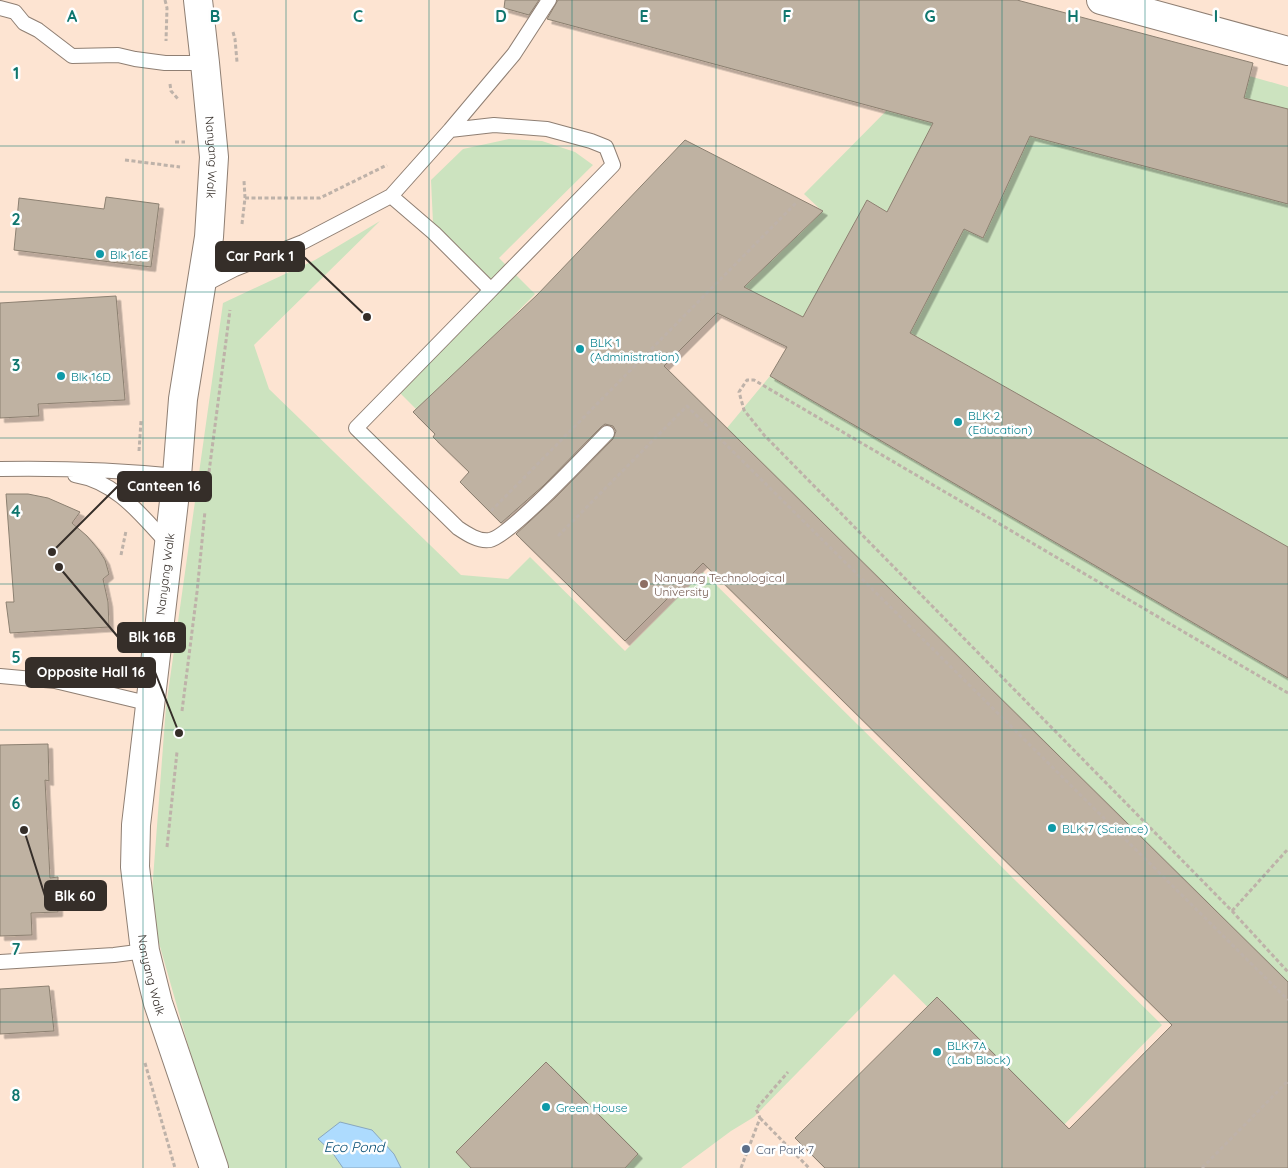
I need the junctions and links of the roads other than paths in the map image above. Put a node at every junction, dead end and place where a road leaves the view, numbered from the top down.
1 (198, 0) edge
2 (548, 0) edge
3 (1101, 0) edge
4 (1168, 0) edge
5 (0, 8) edge
6 (1288, 33) edge
7 (1288, 51) edge
8 (206, 63) junction
9 (450, 130) junction
10 (391, 196) junction
11 (202, 286) junction
12 (491, 290) junction
13 (608, 433) dead end
14 (0, 469) edge
15 (35, 469) junction
16 (177, 476) junction
17 (169, 545) junction
18 (0, 676) edge
19 (151, 704) junction
20 (145, 951) junction
21 (0, 962) edge
22 (214, 1168) edge

1 - 8 street, Nanyang Walk
2 - 9 lane
3 - 7 street
4 - 6 street
5 - 8 lane
8 - 11 street, Nanyang Walk
9 - 10 lane
9 - 12 lane
10 - 11 lane
10 - 12 lane
11 - 16 street, Nanyang Walk
12 - 13 lane
14 - 15 lane
15 - 16 lane
15 - 17 lane
16 - 17 street, Nanyang Walk
17 - 19 street, Nanyang Walk
18 - 19 lane
19 - 20 street, Nanyang Walk
20 - 21 lane
20 - 22 street, Nanyang Walk

